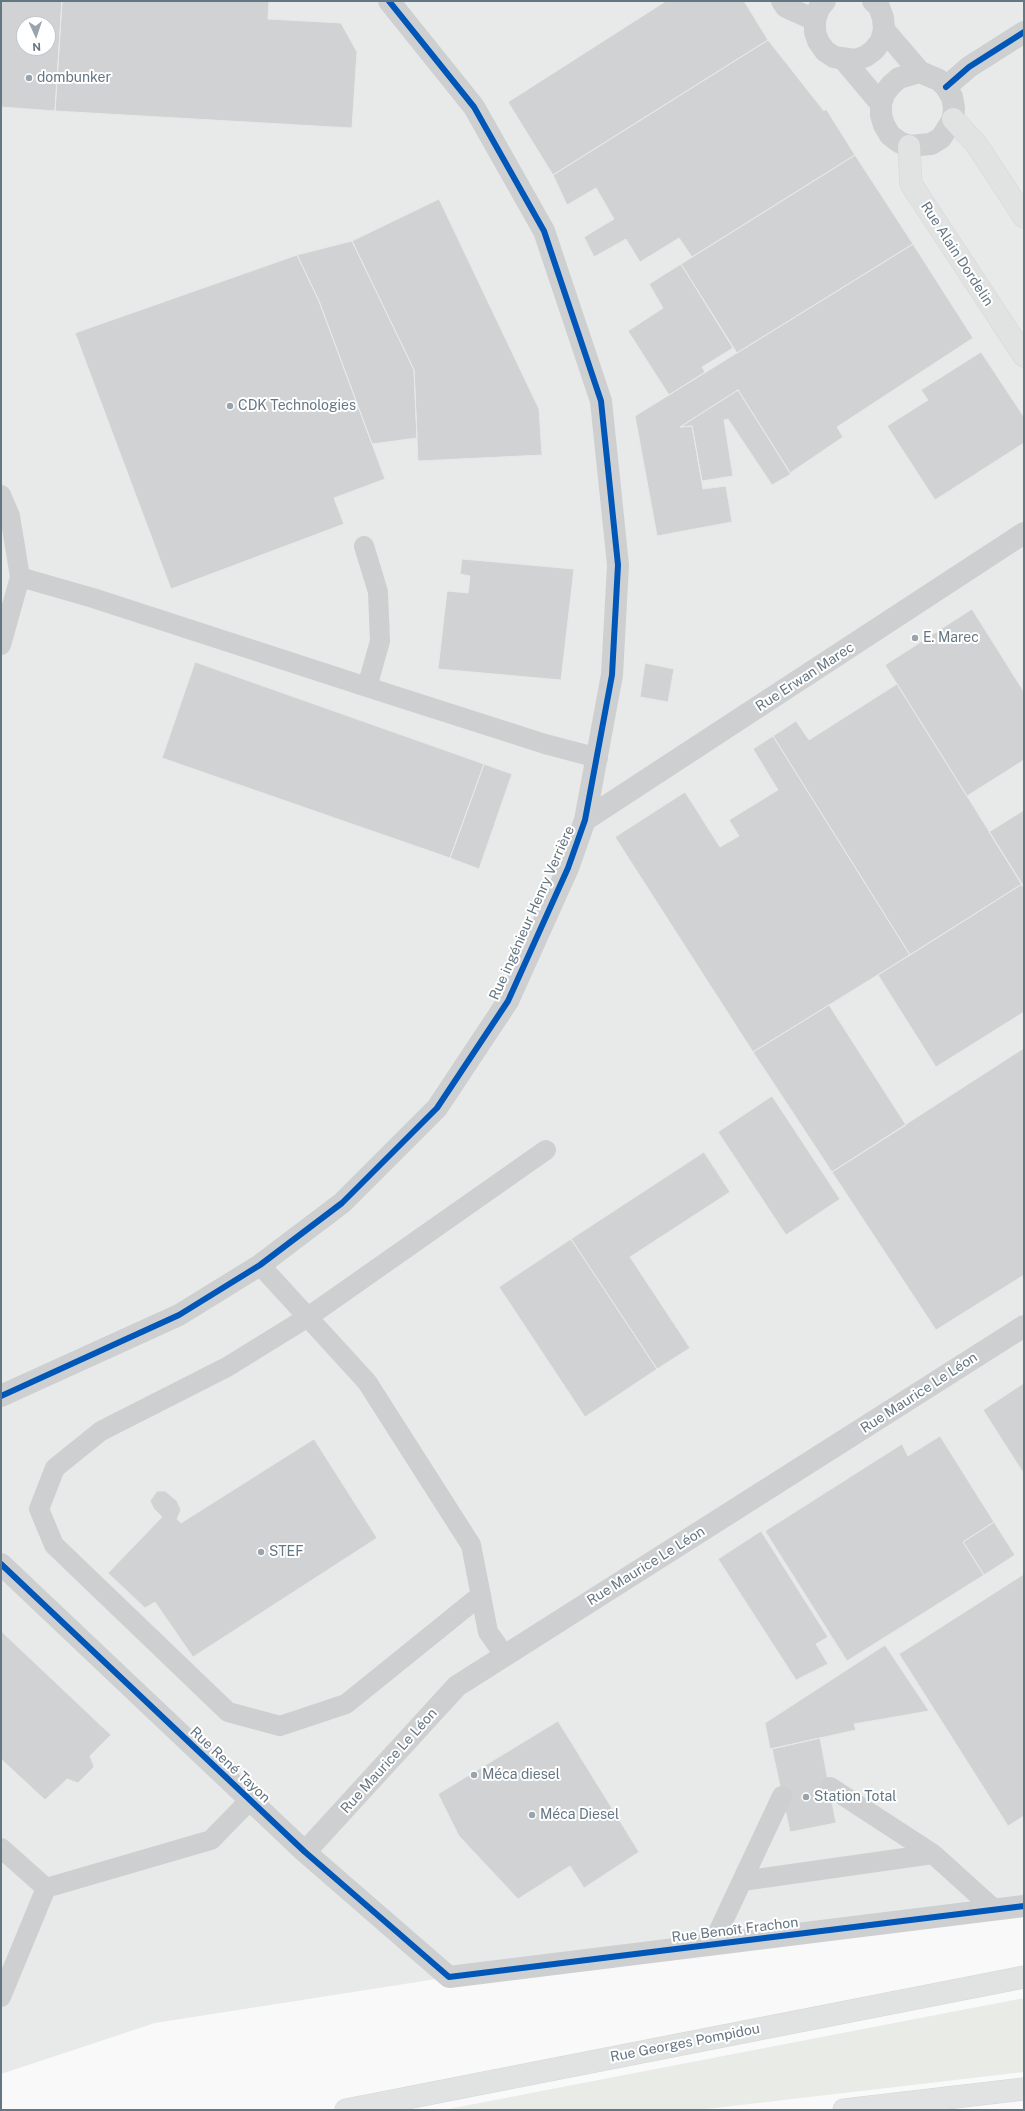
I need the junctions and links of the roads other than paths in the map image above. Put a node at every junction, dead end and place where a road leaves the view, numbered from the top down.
1 (389, 1) edge
2 (782, 1) edge
3 (879, 3) edge
4 (820, 10) edge
5 (884, 30) junction
6 (1024, 32) edge
7 (844, 60) junction
8 (920, 72) junction
9 (946, 87) junction
10 (881, 104) junction
11 (953, 119) junction
12 (909, 146) junction
13 (1024, 217) edge
14 (1024, 356) edge
15 (1, 495) edge
16 (1024, 533) edge
17 (364, 546) dead end
18 (20, 577) junction
19 (1, 644) edge
20 (367, 687) junction
21 (598, 758) junction
22 (585, 820) junction
23 (546, 1150) dead end
24 (260, 1265) junction
25 (308, 1317) junction
26 (1024, 1326) edge
27 (1, 1396) edge
28 (1, 1564) edge
29 (481, 1596) junction
30 (505, 1656) junction
31 (830, 1787) dead end
32 (782, 1796) dead end
33 (250, 1800) junction
34 (1, 1848) edge
35 (305, 1852) junction
36 (933, 1854) junction
37 (742, 1881) junction
38 (46, 1888) junction
39 (1024, 1906) edge
40 (995, 1910) junction
41 (712, 1945) junction
42 (449, 1977) joint
43 (1024, 1977) edge
44 (1, 1997) edge
45 (1024, 2089) edge
46 (346, 2110) edge
47 (844, 2110) edge

1 - 21 street, Rue ingénieur Henry Verrière
2 - 4 street
3 - 5 street
4 - 7 street
5 - 7 street
5 - 8 street
6 - 9 street
7 - 10 street
8 - 9 street
8 - 10 street
9 - 11 street
10 - 12 street
11 - 12 street
11 - 13 main road
12 - 14 main road, Rue Alain Dordelin
15 - 18 lane
16 - 22 street, Rue Erwan Marec
17 - 20 lane
18 - 19 lane
18 - 20 lane
20 - 21 lane
21 - 22 street, Rue ingénieur Henry Verrière
22 - 24 street, Rue ingénieur Henry Verrière
23 - 25 lane
24 - 25 lane
24 - 27 street, Rue ingénieur Henry Verrière
25 - 29 lane
25 - 29 lane
26 - 30 street, Rue Maurice Le Léon
28 - 33 street, Rue René Tayon
29 - 30 lane
30 - 35 street, Rue Maurice Le Léon
31 - 36 lane
32 - 37 lane
33 - 35 street, Rue René Tayon
33 - 38 lane
34 - 38 lane
35 - 42 street, Rue René Tayon
36 - 37 lane
36 - 40 lane
37 - 41 lane
38 - 44 lane
39 - 40 street, Rue Benoît Frachon
40 - 41 street, Rue Benoît Frachon
41 - 42 street, Rue Benoît Frachon
43 - 46 main road, Rue Georges Pompidou
45 - 47 main road

